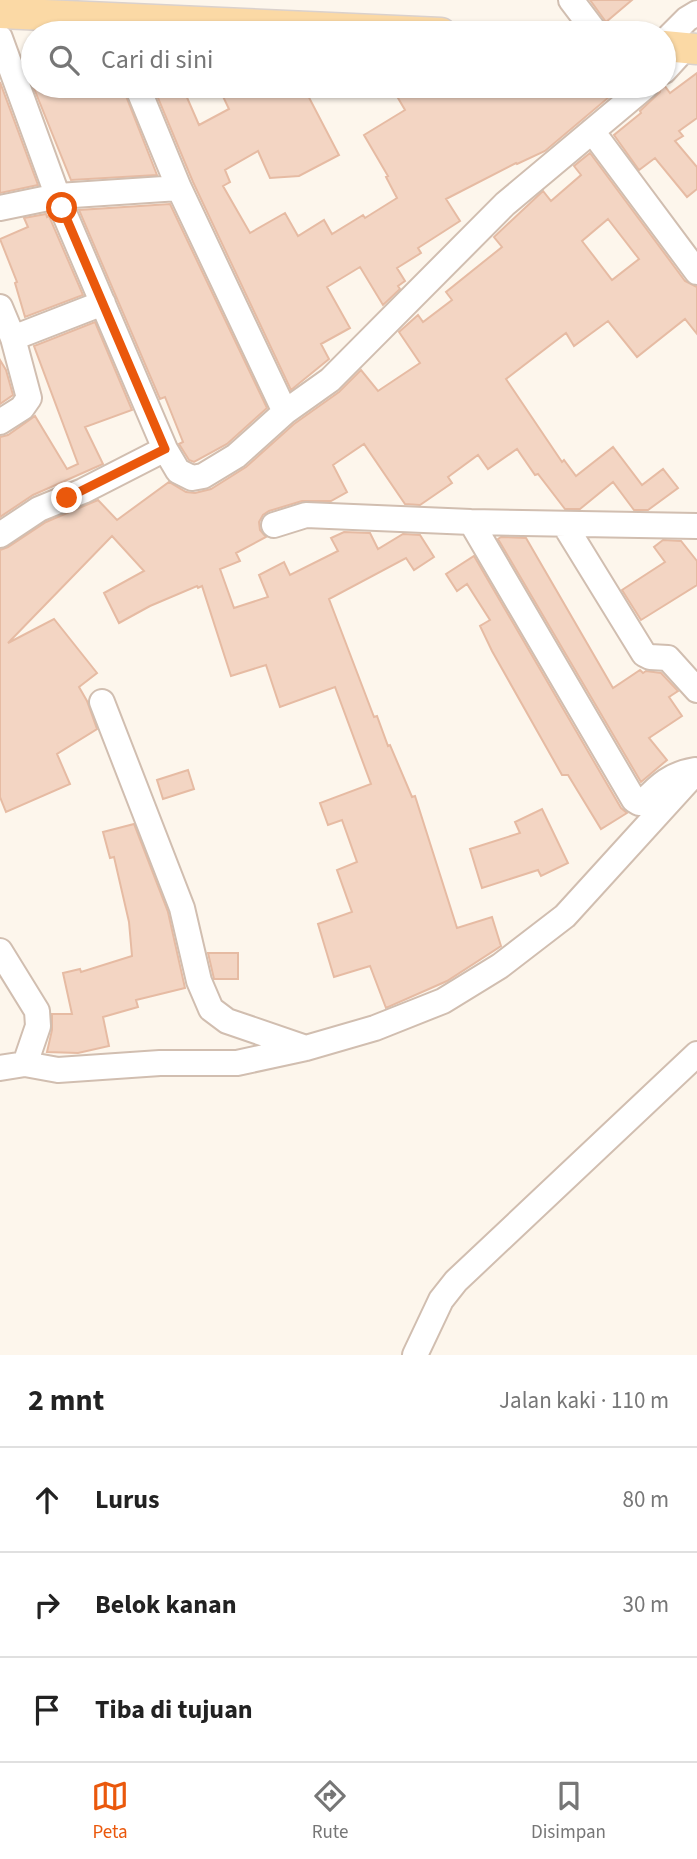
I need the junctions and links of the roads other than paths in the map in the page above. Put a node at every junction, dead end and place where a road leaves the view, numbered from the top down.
1 (571, 0) edge
2 (72, 8) edge
3 (0, 13) edge
4 (697, 13) edge
5 (103, 21) edge
6 (587, 21) edge
7 (0, 38) edge
8 (677, 46) edge
9 (21, 95) edge
10 (22, 98) edge
11 (142, 98) edge
12 (632, 98) edge
13 (592, 131) junction
14 (184, 195) junction
15 (60, 202) junction
16 (0, 208) edge
17 (0, 225) edge
18 (697, 272) edge
19 (103, 303) junction
20 (0, 307) edge
21 (13, 338) junction
22 (285, 412) junction
23 (0, 422) edge
24 (165, 449) junction
25 (471, 522) junction
26 (564, 524) junction
27 (274, 525) dead end
28 (697, 526) edge
29 (0, 535) edge
30 (697, 690) edge
31 (102, 702) dead end
32 (697, 770) edge
33 (0, 951) edge
34 (306, 1048) junction
35 (697, 1054) edge
36 (25, 1064) junction
37 (0, 1068) edge
38 (415, 1355) edge

1 - 6 street
2 - 3 main road
2 - 5 main road
4 - 8 street
7 - 9 street
10 - 15 street
11 - 14 street
12 - 13 street
13 - 18 street
13 - 22 street
14 - 15 street
14 - 22 street
15 - 16 street
15 - 17 street
15 - 19 street
19 - 21 street
19 - 24 street
20 - 21 street
21 - 23 street
22 - 24 street
24 - 29 street
25 - 26 street
25 - 27 street
25 - 32 street
26 - 28 street
26 - 30 street
31 - 34 street
32 - 34 street
33 - 36 street
34 - 36 street
35 - 38 street
36 - 37 street

